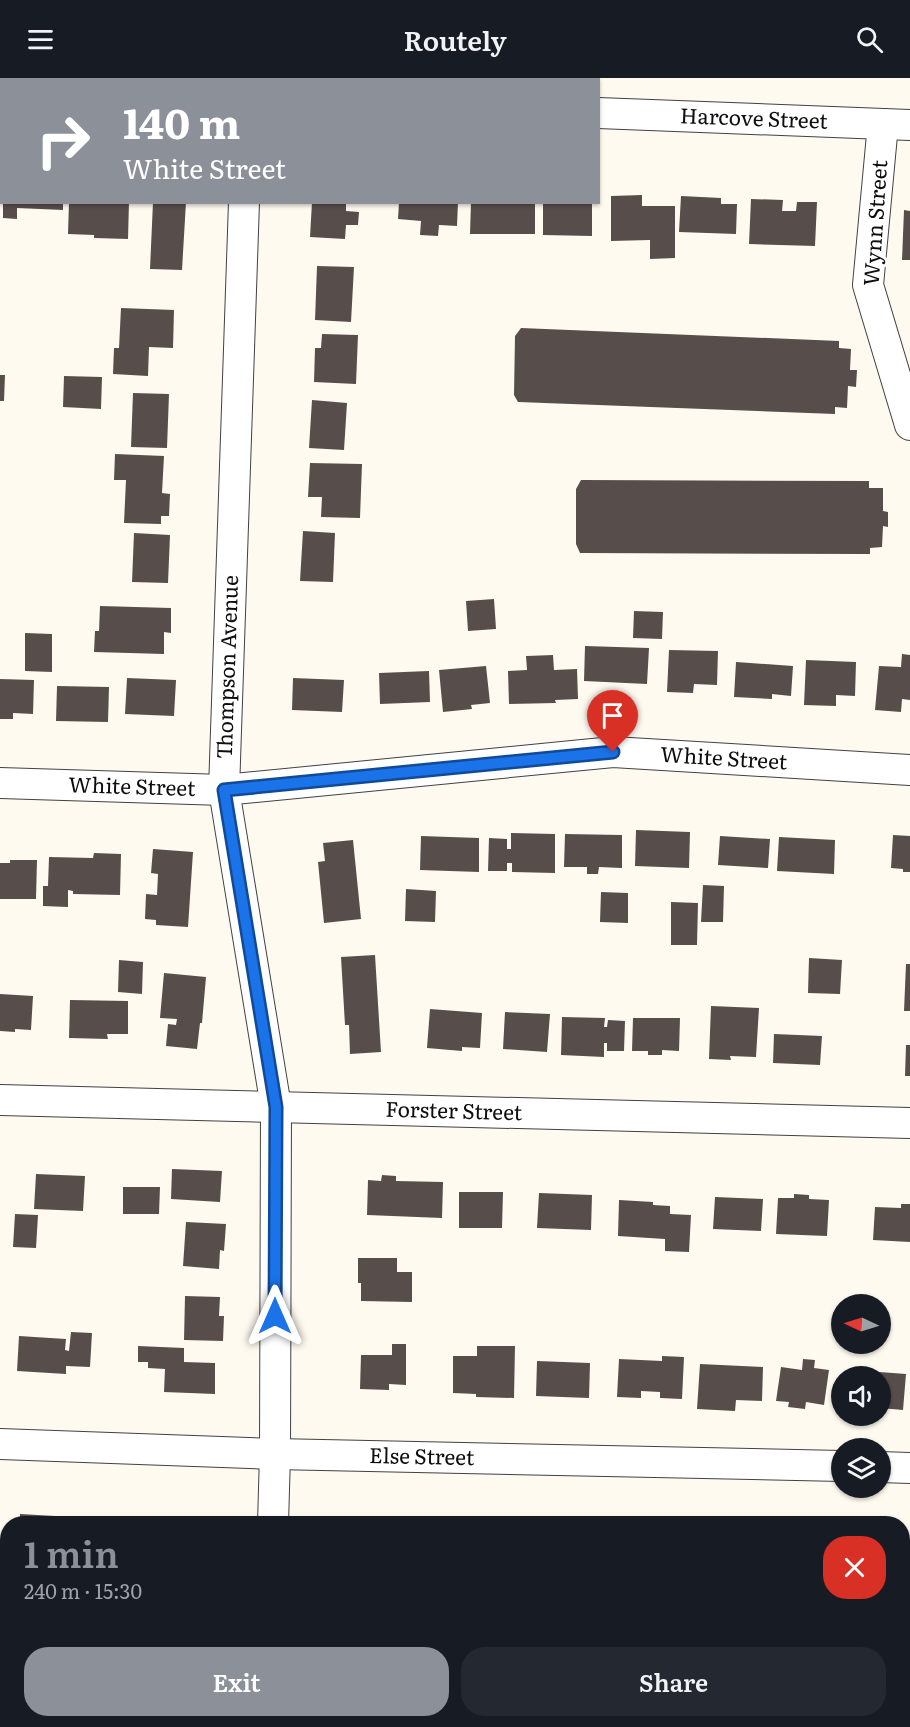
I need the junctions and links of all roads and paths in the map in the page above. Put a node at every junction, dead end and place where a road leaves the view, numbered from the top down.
1 (600, 113) edge
2 (897, 124) edge
3 (244, 204) edge
4 (910, 425) edge
5 (910, 770) edge
6 (0, 783) edge
7 (224, 790) junction
8 (0, 1101) edge
9 (276, 1107) junction
10 (910, 1123) edge
11 (0, 1444) edge
12 (275, 1454) junction
13 (831, 1466) edge
14 (891, 1467) edge
15 (910, 1468) edge
16 (273, 1516) edge

1 - 2 street, Harcove Street
2 - 4 street, Wynn Street
3 - 7 street, Thompson Avenue
5 - 7 street, White Street
6 - 7 street, White Street
7 - 9 street, Thompson Avenue
8 - 9 street, Forster Street
9 - 10 street, Forster Street
9 - 12 street, Thompson Avenue
11 - 12 street, Else Street
12 - 13 street, Else Street
12 - 16 street, Thompson Avenue
14 - 15 street

